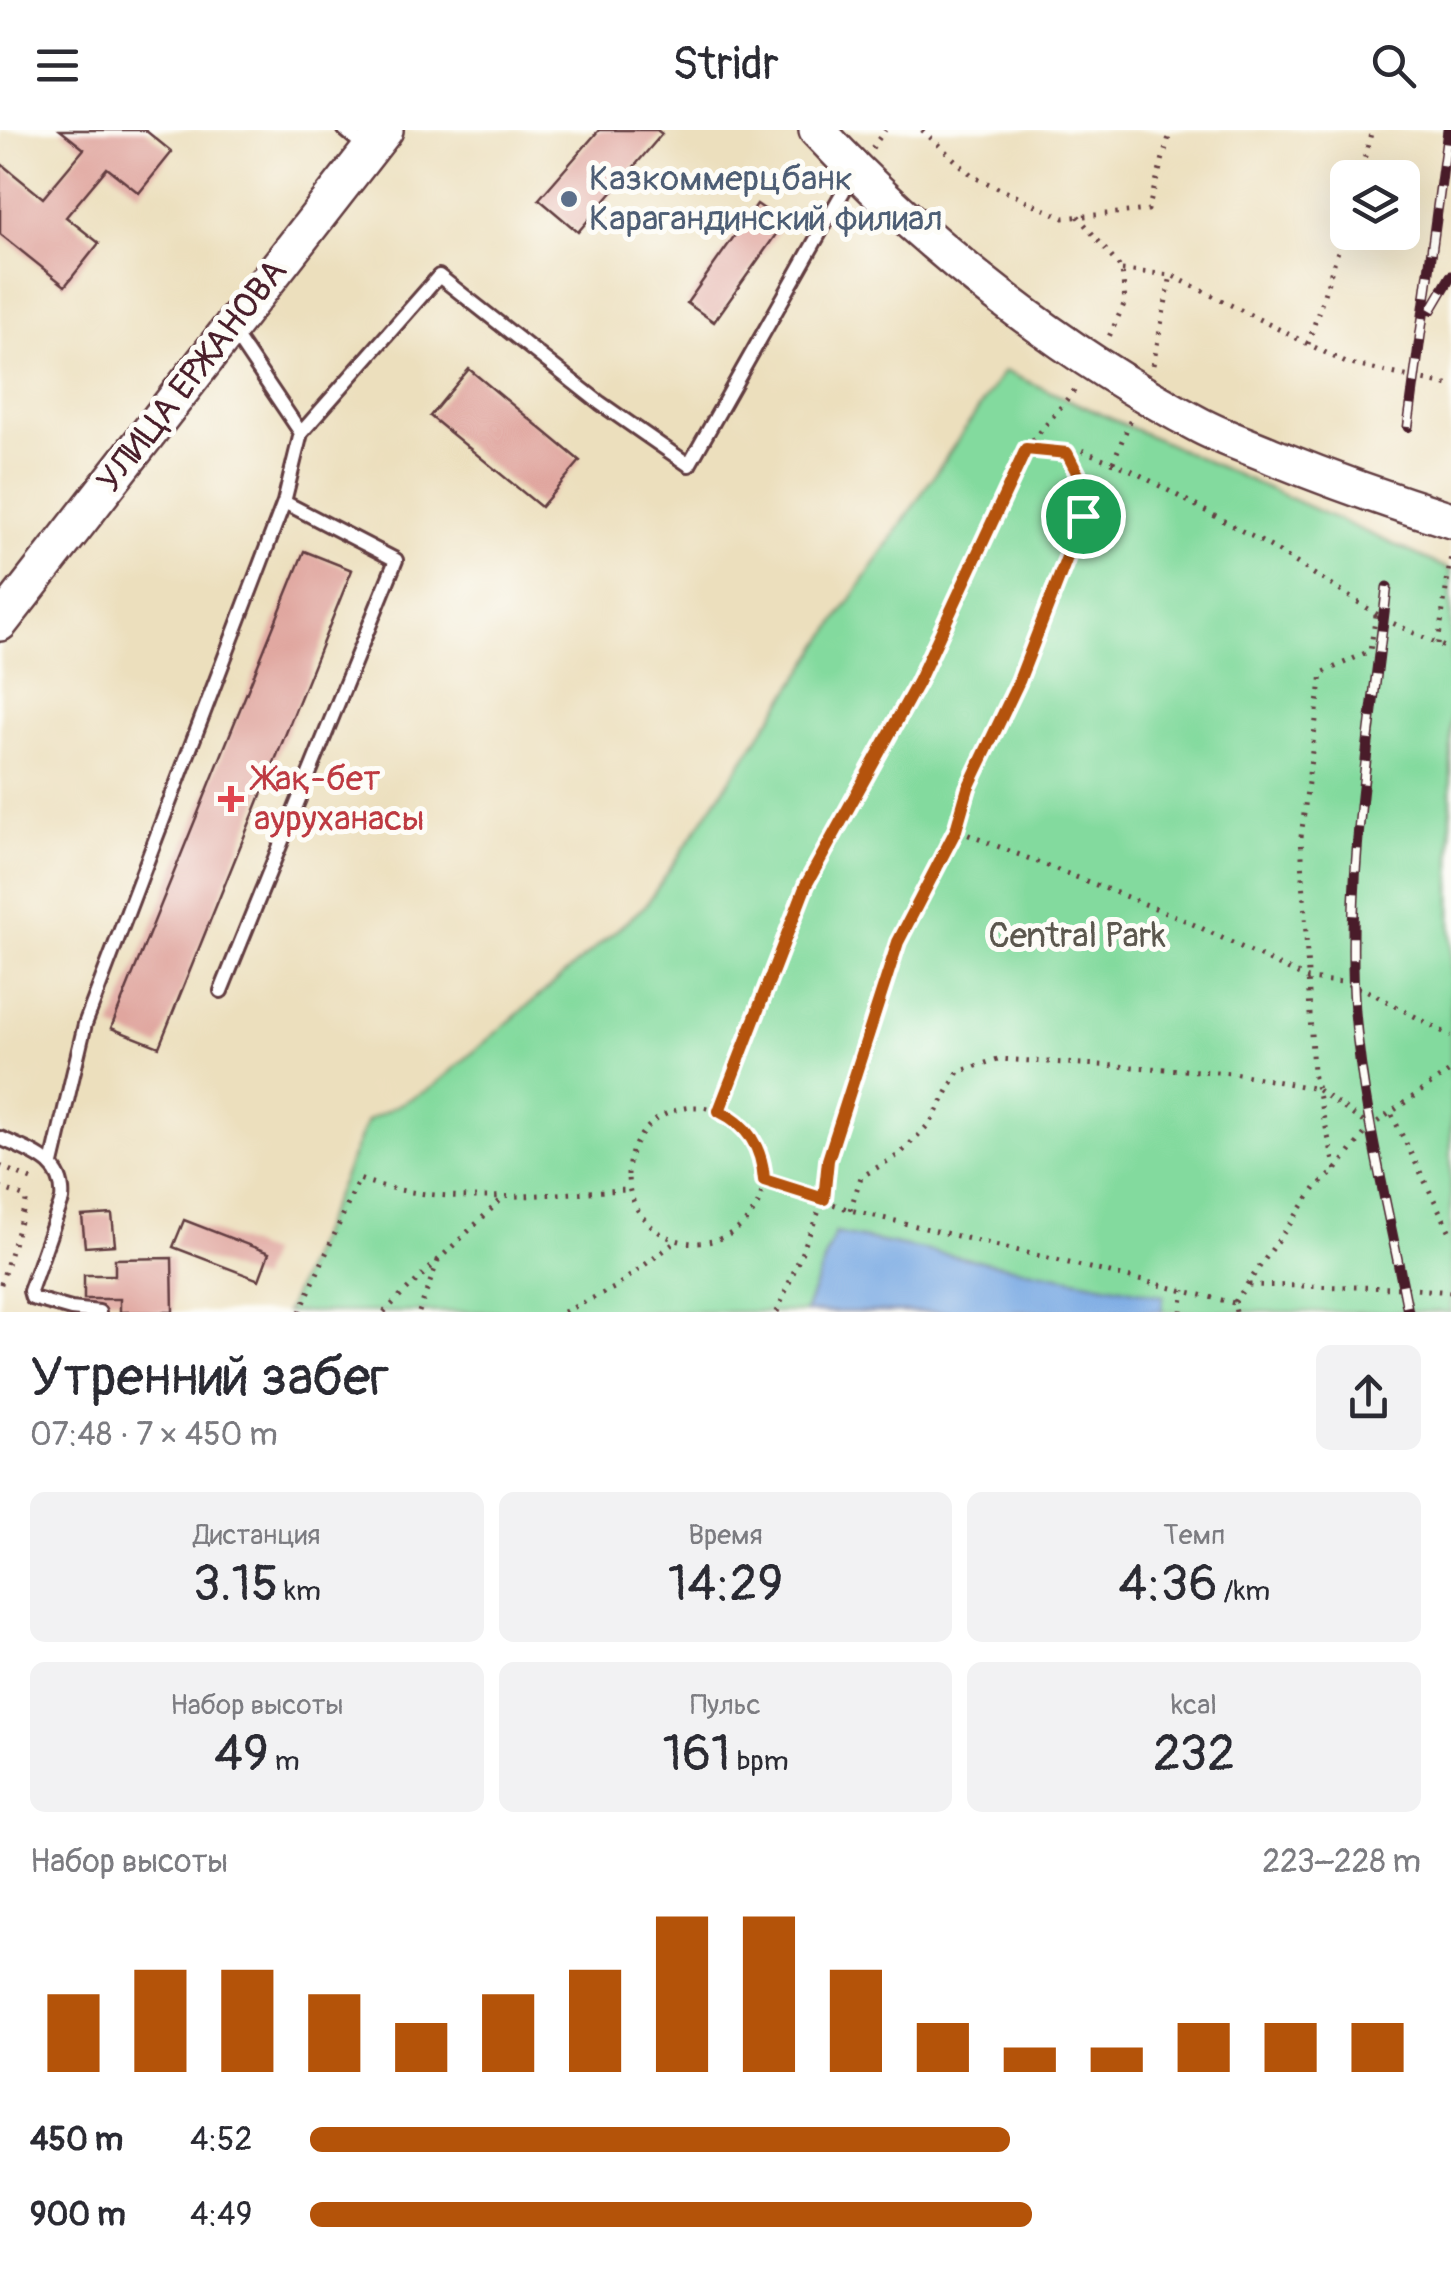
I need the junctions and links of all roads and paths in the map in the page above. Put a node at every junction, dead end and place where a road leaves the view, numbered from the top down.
1 (817, 130) edge
2 (922, 130) edge
3 (1170, 130) edge
4 (1372, 130) edge
5 (366, 136) edge
6 (1364, 160) edge
7 (854, 170) junction
8 (1338, 250) edge
9 (1122, 270) dead end
10 (1170, 275) junction
11 (230, 327) junction
12 (1308, 344) junction
13 (1152, 370) dead end
14 (1451, 386) edge
15 (1134, 412) dead end
16 (301, 434) junction
17 (1067, 453) junction
18 (1113, 462) junction
19 (284, 502) junction
20 (1451, 520) edge
21 (1451, 554) edge
22 (1376, 614) junction
23 (0, 623) edge
24 (1438, 644) junction
25 (1451, 650) edge
26 (956, 830) junction
27 (1308, 979) junction
28 (221, 991) dead end
29 (1451, 1036) edge
30 (1451, 1070) edge
31 (1317, 1089) junction
32 (719, 1111) junction
33 (1392, 1114) junction
34 (1370, 1127) junction
35 (0, 1138) edge
36 (52, 1164) junction
37 (1336, 1170) junction
38 (764, 1180) junction
39 (0, 1188) edge
40 (629, 1190) junction
41 (506, 1195) junction
42 (824, 1199) junction
43 (850, 1210) junction
44 (1451, 1234) edge
45 (678, 1240) junction
46 (440, 1256) junction
47 (1247, 1285) junction
48 (0, 1288) edge
49 (1184, 1290) junction
50 (1451, 1292) edge
51 (1234, 1303) junction
52 (99, 1312) edge
53 (300, 1312) edge
54 (384, 1312) edge
55 (419, 1312) edge
56 (564, 1312) edge
57 (777, 1312) edge
58 (1181, 1312) edge
59 (1236, 1312) edge

1 - 7 main road
2 - 3 path
4 - 6 path
5 - 11 main road, УЛИЦА ЕРЖАНОВА
7 - 16 lane
7 - 20 main road
8 - 12 path
9 - 10 path
10 - 12 path
10 - 13 path
11 - 16 lane
11 - 23 main road, УЛИЦА ЕРЖАНОВА
12 - 14 path
15 - 18 path
16 - 19 lane
17 - 18 path
17 - 26 path
17 - 32 path
18 - 22 path
19 - 28 lane
19 - 36 lane
21 - 24 path
22 - 24 path
22 - 27 path
24 - 25 path
26 - 27 path
26 - 42 path
27 - 29 path
27 - 31 path
30 - 33 path
31 - 34 path
31 - 37 path
31 - 43 path
32 - 38 path
32 - 40 path
33 - 34 path
33 - 44 path
34 - 37 path
35 - 36 lane
36 - 52 lane
37 - 47 path
38 - 42 path
38 - 45 path
39 - 48 path
40 - 41 path
40 - 45 path
41 - 46 path
41 - 53 path
42 - 43 path
42 - 57 path
43 - 49 path
45 - 56 path
46 - 54 path
46 - 55 path
47 - 50 path
47 - 51 path
49 - 51 path
49 - 58 path
51 - 59 path

